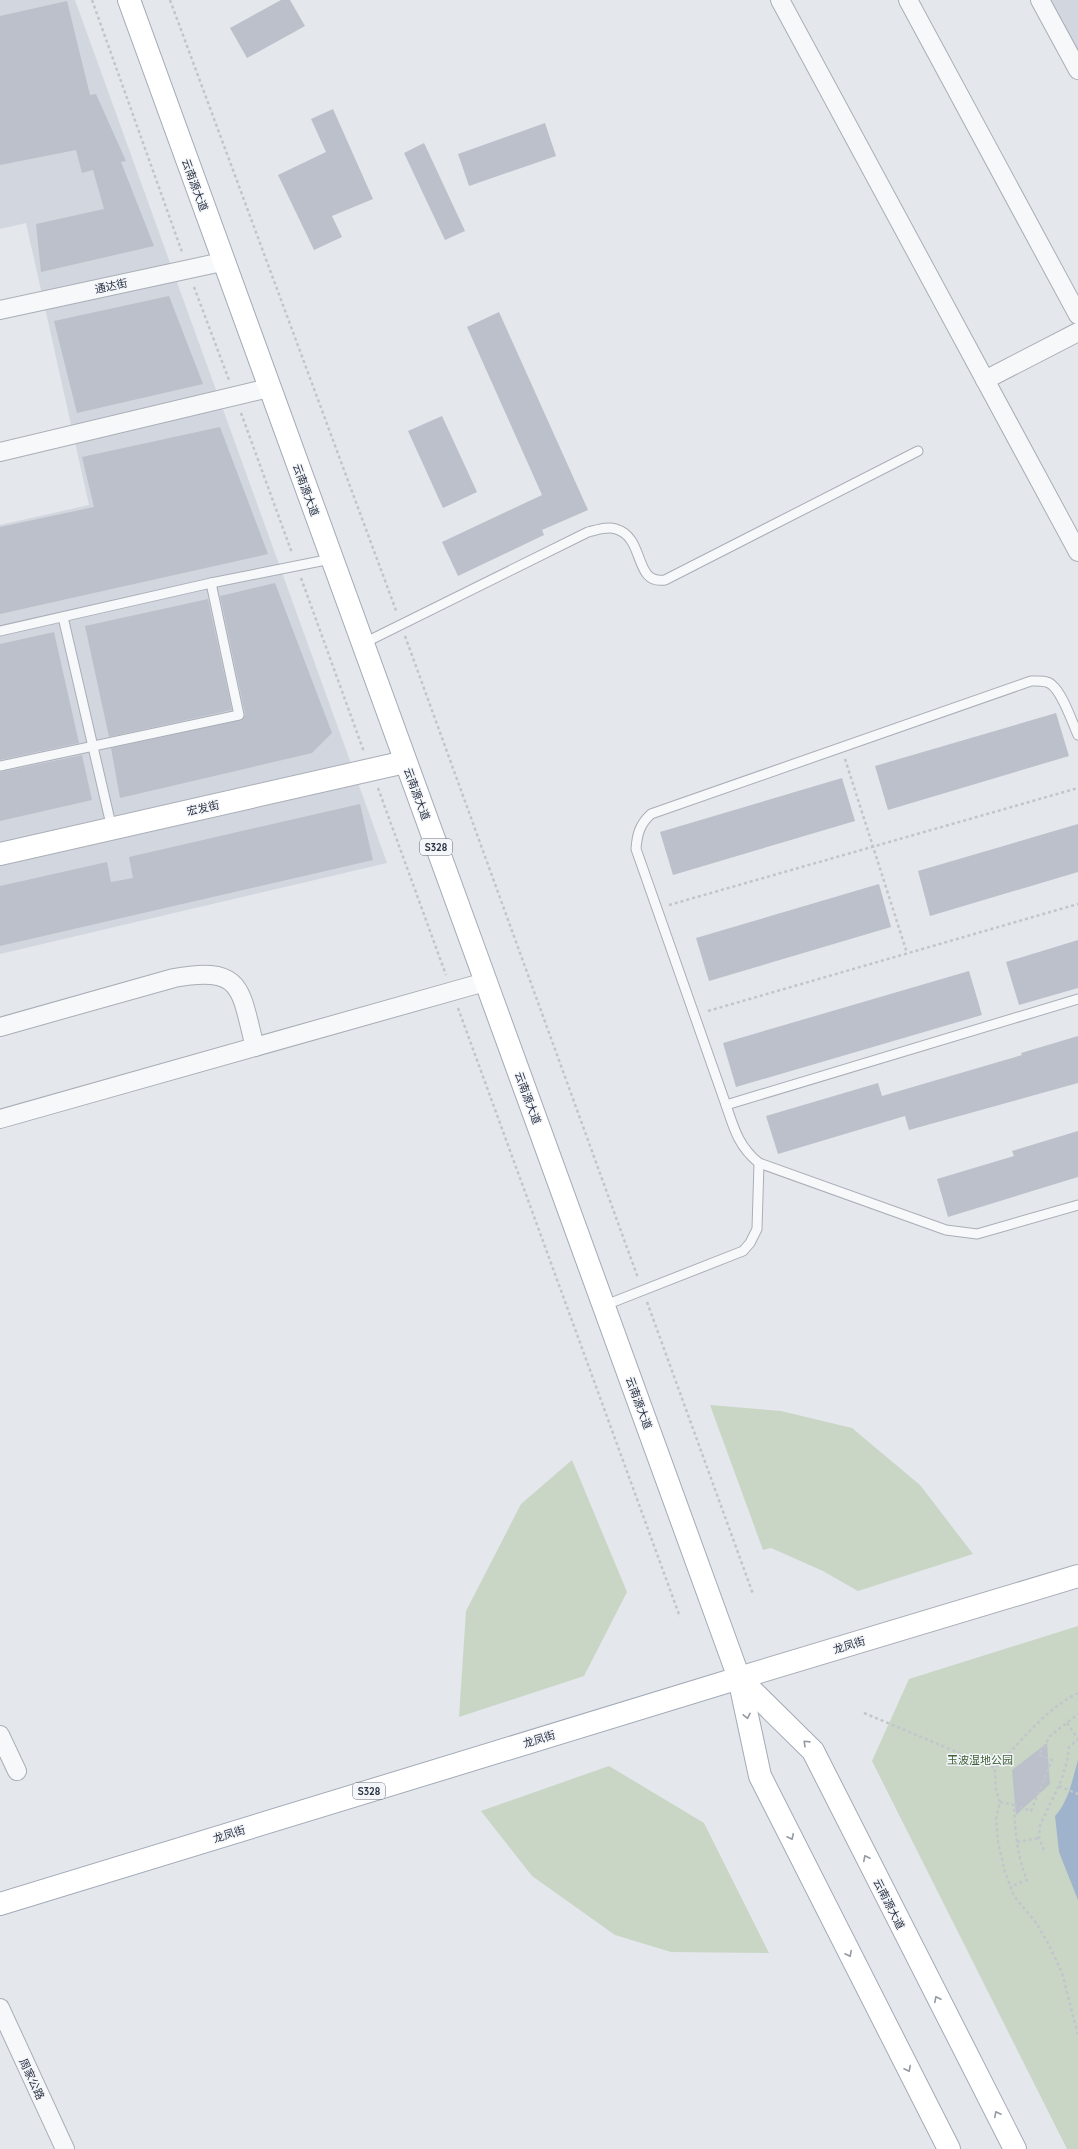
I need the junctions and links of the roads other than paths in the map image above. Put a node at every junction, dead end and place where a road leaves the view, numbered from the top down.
1 (129, 0) edge
2 (780, 0) edge
3 (908, 0) edge
4 (1040, 0) edge
5 (1078, 70) edge
6 (222, 262) junction
7 (0, 310) edge
8 (1078, 315) edge
9 (1078, 332) edge
10 (985, 380) junction
11 (269, 388) junction
12 (918, 451) dead end
13 (0, 452) edge
14 (1078, 552) edge
15 (331, 558) junction
16 (211, 583) junction
17 (64, 617) junction
18 (0, 631) edge
19 (362, 644) junction
20 (1078, 735) edge
21 (93, 746) junction
22 (405, 762) junction
23 (0, 766) edge
24 (112, 829) junction
25 (0, 854) edge
26 (485, 982) junction
27 (1078, 999) edge
28 (0, 1027) edge
29 (255, 1047) junction
30 (726, 1105) junction
31 (0, 1119) edge
32 (759, 1163) junction
33 (1078, 1205) edge
34 (603, 1306) junction
35 (1078, 1576) edge
36 (739, 1678) junction
37 (0, 1735) edge
38 (17, 1771) dead end
39 (0, 1904) edge
40 (0, 2008) edge
41 (65, 2149) edge
42 (949, 2149) edge
43 (1015, 2149) edge

1 - 6 main road, 云南源大道 / S328
2 - 10 street
3 - 8 street
4 - 5 street
6 - 7 street, 通达街
6 - 11 main road, 云南源大道 / S328
9 - 10 street
10 - 14 street
11 - 13 street
11 - 15 main road, 云南源大道 / S328
12 - 19 lane
15 - 16 lane
15 - 19 main road, 云南源大道 / S328
16 - 17 lane
16 - 21 lane
17 - 18 lane
17 - 21 lane
19 - 22 main road, 云南源大道 / S328
20 - 30 lane
21 - 23 lane
21 - 24 lane
22 - 24 main road, 宏发街
22 - 26 main road, 云南源大道 / S328
24 - 25 main road, 宏发街
26 - 29 street
26 - 34 main road, 云南源大道 / S328
27 - 30 lane
28 - 29 street
29 - 31 street
30 - 32 lane
32 - 33 lane
32 - 34 lane
34 - 36 main road, 云南源大道 / S328
35 - 36 main road, 龙凤街
36 - 39 main road, 龙凤街 / S328
36 -> 42 main road, 云南源大道
43 -> 36 main road, 云南源大道
37 - 38 street
40 - 41 street, 周家公路

